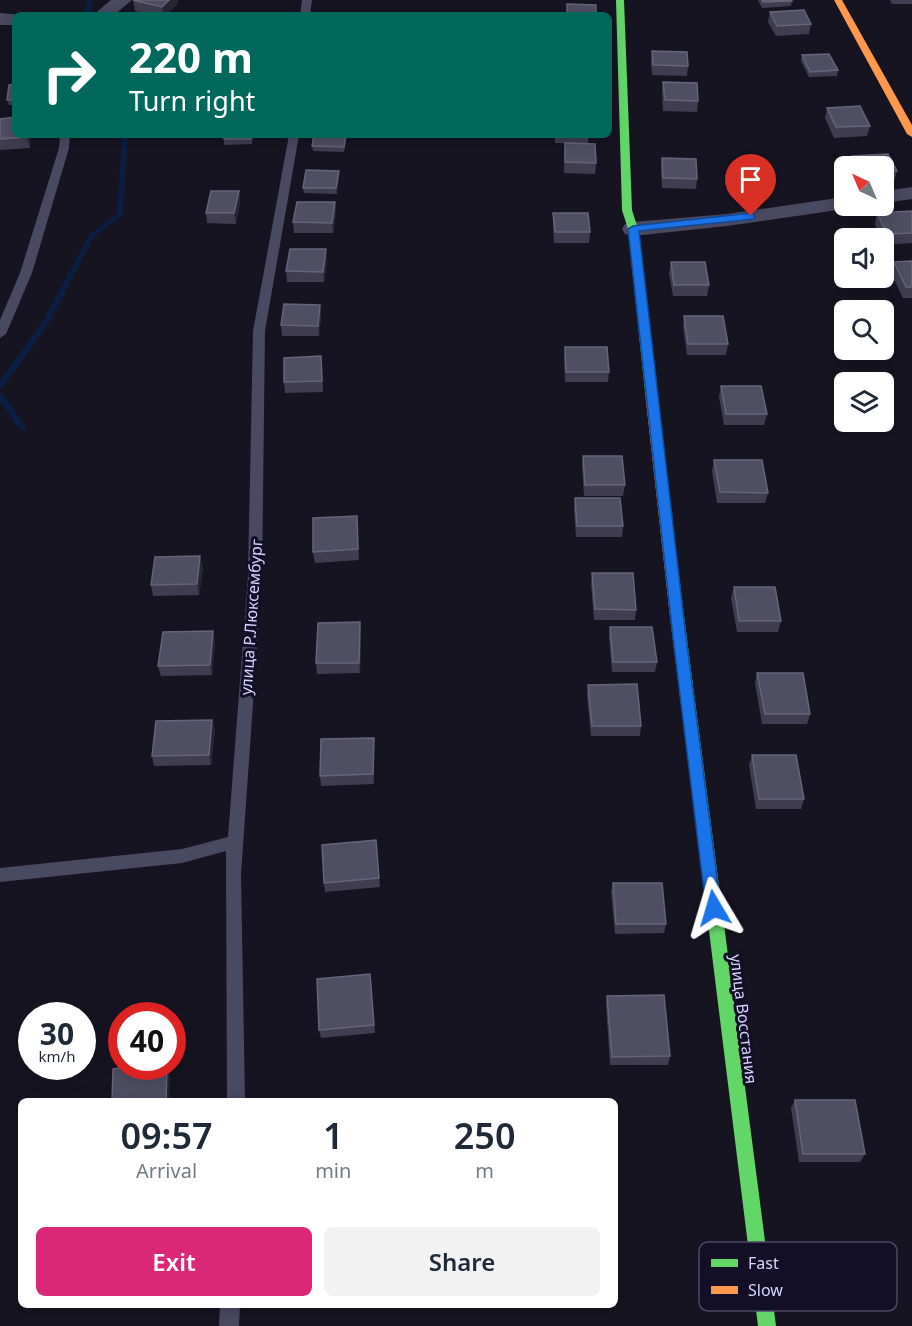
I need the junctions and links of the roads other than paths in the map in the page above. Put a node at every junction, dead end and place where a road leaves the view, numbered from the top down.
1 (123, 0) edge
2 (620, 0) edge
3 (838, 0) edge
4 (106, 12) edge
5 (912, 134) edge
6 (65, 138) edge
7 (293, 138) edge
8 (912, 193) edge
9 (894, 196) edge
10 (834, 204) edge
11 (633, 229) junction
12 (0, 334) edge
13 (234, 842) junction
14 (0, 875) edge
15 (236, 1098) edge
16 (756, 1242) edge
17 (230, 1308) edge
18 (765, 1311) edge
19 (229, 1326) edge
20 (767, 1326) edge

1 - 4 street
2 - 11 street, улица Восстания
3 - 5 street
6 - 12 lane
7 - 13 lane, улица Р.Люксембург
8 - 9 street
10 - 11 street
11 - 16 street, улица Восстания
13 - 14 lane
13 - 15 lane, улица Р.Люксембург
17 - 19 lane
18 - 20 street, улица Восстания

